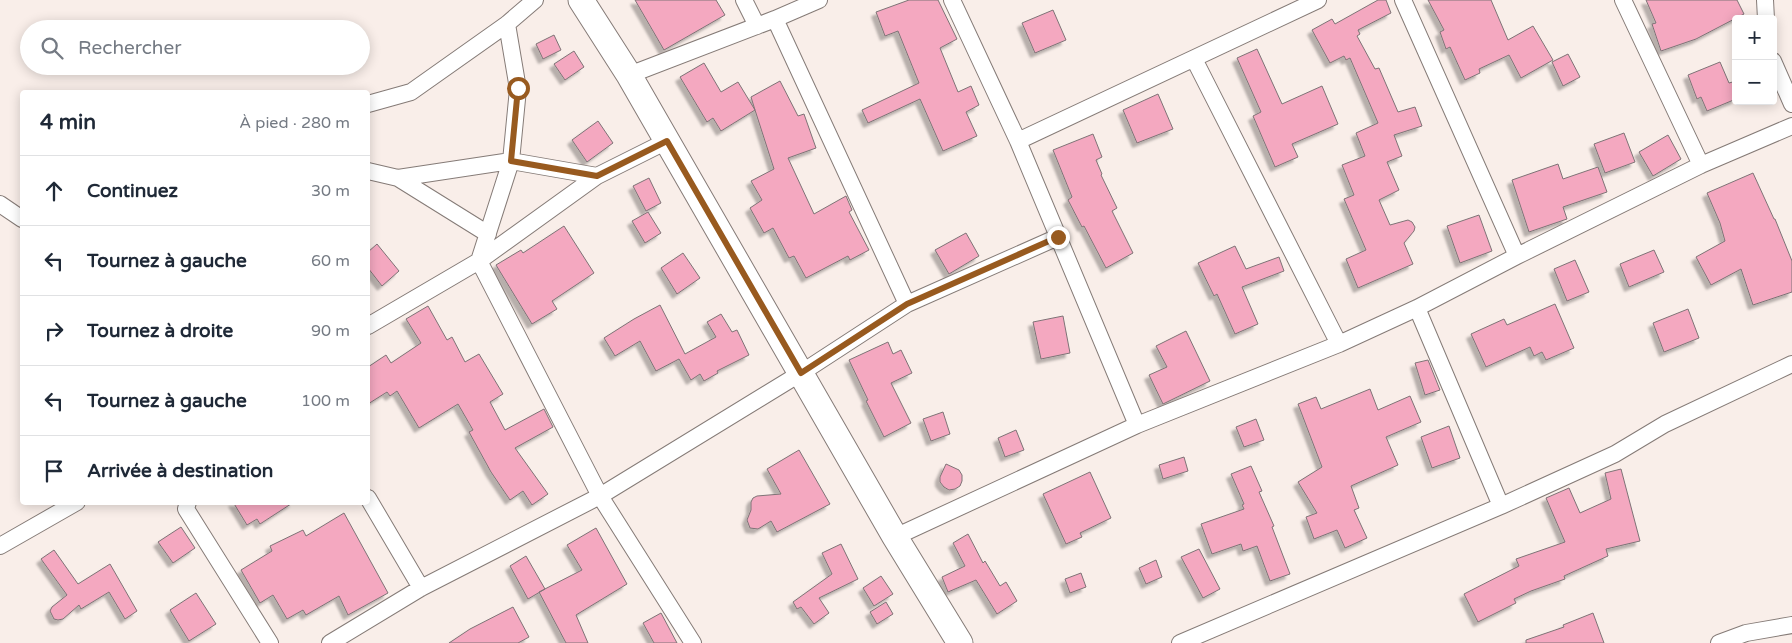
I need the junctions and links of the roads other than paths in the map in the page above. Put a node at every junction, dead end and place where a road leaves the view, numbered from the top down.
1 (535, 0) edge
2 (581, 0) edge
3 (744, 0) edge
4 (819, 0) edge
5 (952, 0) edge
6 (1318, 0) edge
7 (1402, 0) edge
8 (1623, 0) edge
9 (1765, 0) edge
10 (1766, 15) edge
11 (775, 19) junction
12 (507, 24) junction
13 (757, 26) junction
14 (1194, 59) junction
15 (1777, 70) edge
16 (629, 75) junction
17 (370, 103) edge
18 (1792, 104) edge
19 (1792, 126) edge
20 (1018, 140) junction
21 (667, 141) junction
22 (511, 161) junction
23 (1701, 165) junction
24 (370, 171) edge
25 (597, 176) junction
26 (398, 178) junction
27 (0, 204) edge
28 (20, 219) edge
29 (488, 234) junction
30 (1058, 237) junction
31 (1516, 256) junction
32 (479, 261) junction
33 (907, 304) junction
34 (1418, 308) junction
35 (370, 325) edge
36 (1339, 344) junction
37 (1792, 364) edge
38 (801, 373) junction
39 (1137, 425) junction
40 (600, 496) junction
41 (370, 501) edge
42 (72, 505) edge
43 (187, 505) edge
44 (1500, 506) junction
45 (895, 537) junction
46 (0, 546) edge
47 (421, 588) junction
48 (1792, 624) edge
49 (270, 643) edge
50 (330, 643) edge
51 (692, 643) edge
52 (960, 643) edge
53 (1180, 643) edge
54 (1719, 643) edge

1 - 12 street
2 - 16 main road
3 - 13 street
4 - 11 street
5 - 20 street
6 - 14 street
7 - 31 street
8 - 23 street
9 - 10 street
11 - 13 street
11 - 33 street
12 - 17 street
12 - 22 street
13 - 16 street
14 - 20 street
14 - 36 street
15 - 18 street
16 - 21 main road
19 - 23 street
20 - 30 street
21 - 25 street
21 - 38 main road
22 - 25 street
22 - 26 street
22 - 29 street
23 - 31 street
24 - 26 street
25 - 32 street
26 - 29 street
27 - 28 street
29 - 32 street
30 - 33 street
30 - 39 street
31 - 34 street
32 - 35 street
32 - 40 street
33 - 38 street
34 - 36 street
34 - 44 street
36 - 39 street
37 - 44 street
38 - 40 street
38 - 45 main road
39 - 45 street
40 - 47 street
40 - 51 street
41 - 47 street
42 - 46 street
43 - 49 street
44 - 53 street
45 - 52 main road
47 - 50 street
48 - 54 street

